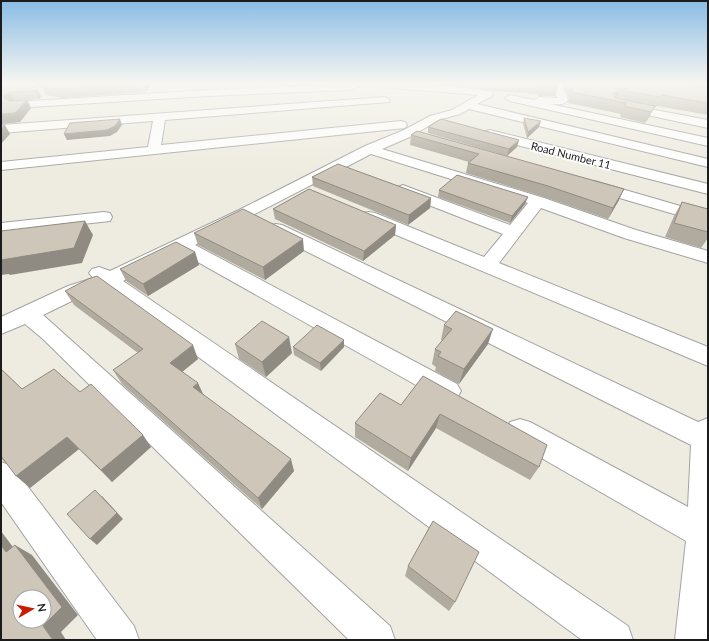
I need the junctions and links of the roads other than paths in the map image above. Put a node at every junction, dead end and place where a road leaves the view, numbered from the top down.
1 (201, 114) edge
2 (449, 114) edge
3 (503, 114) edge
4 (584, 114) edge
5 (659, 114) edge
6 (160, 117) junction
7 (434, 118) junction
8 (457, 124) edge
9 (708, 124) edge
10 (1, 129) edge
11 (405, 129) junction
12 (480, 131) edge
13 (423, 137) edge
14 (708, 142) edge
15 (370, 149) junction
16 (154, 150) junction
17 (708, 163) edge
18 (1, 166) edge
19 (338, 166) junction
20 (359, 174) edge
21 (580, 182) edge
22 (388, 185) edge
23 (296, 186) junction
24 (708, 189) edge
25 (318, 196) edge
26 (538, 201) junction
27 (354, 211) edge
28 (245, 213) junction
29 (104, 217) dead end
30 (708, 218) edge
31 (1, 228) edge
32 (514, 232) junction
33 (180, 244) junction
34 (708, 257) edge
35 (487, 266) junction
36 (104, 276) junction
37 (27, 313) junction
38 (1, 326) edge
39 (708, 357) edge
40 (467, 401) edge
41 (502, 421) edge
42 (707, 436) edge
43 (1, 476) edge
44 (706, 533) edge
45 (120, 640) edge
46 (376, 640) edge
47 (614, 640) edge
48 (694, 640) edge

1 - 6 street
2 - 7 street
3 - 17 street
4 - 14 street
5 - 9 street
6 - 10 street
6 - 16 street
7 - 8 street
7 - 11 street
11 - 13 street
11 - 15 street
11 - 16 street
12 - 24 street, Road Number 11
15 - 19 street
15 - 26 street
16 - 18 street
19 - 20 street
19 - 23 street
21 - 30 street
22 - 32 street
23 - 25 street
23 - 28 street
26 - 32 street
26 - 34 street
27 - 35 street
28 - 33 street
28 - 42 street
29 - 31 street
32 - 35 street
33 - 36 street
33 - 40 street
35 - 39 street
36 - 37 street
36 - 47 street
37 - 38 street
37 - 46 street
41 - 44 street
42 - 44 street
43 - 45 street
44 - 48 street

